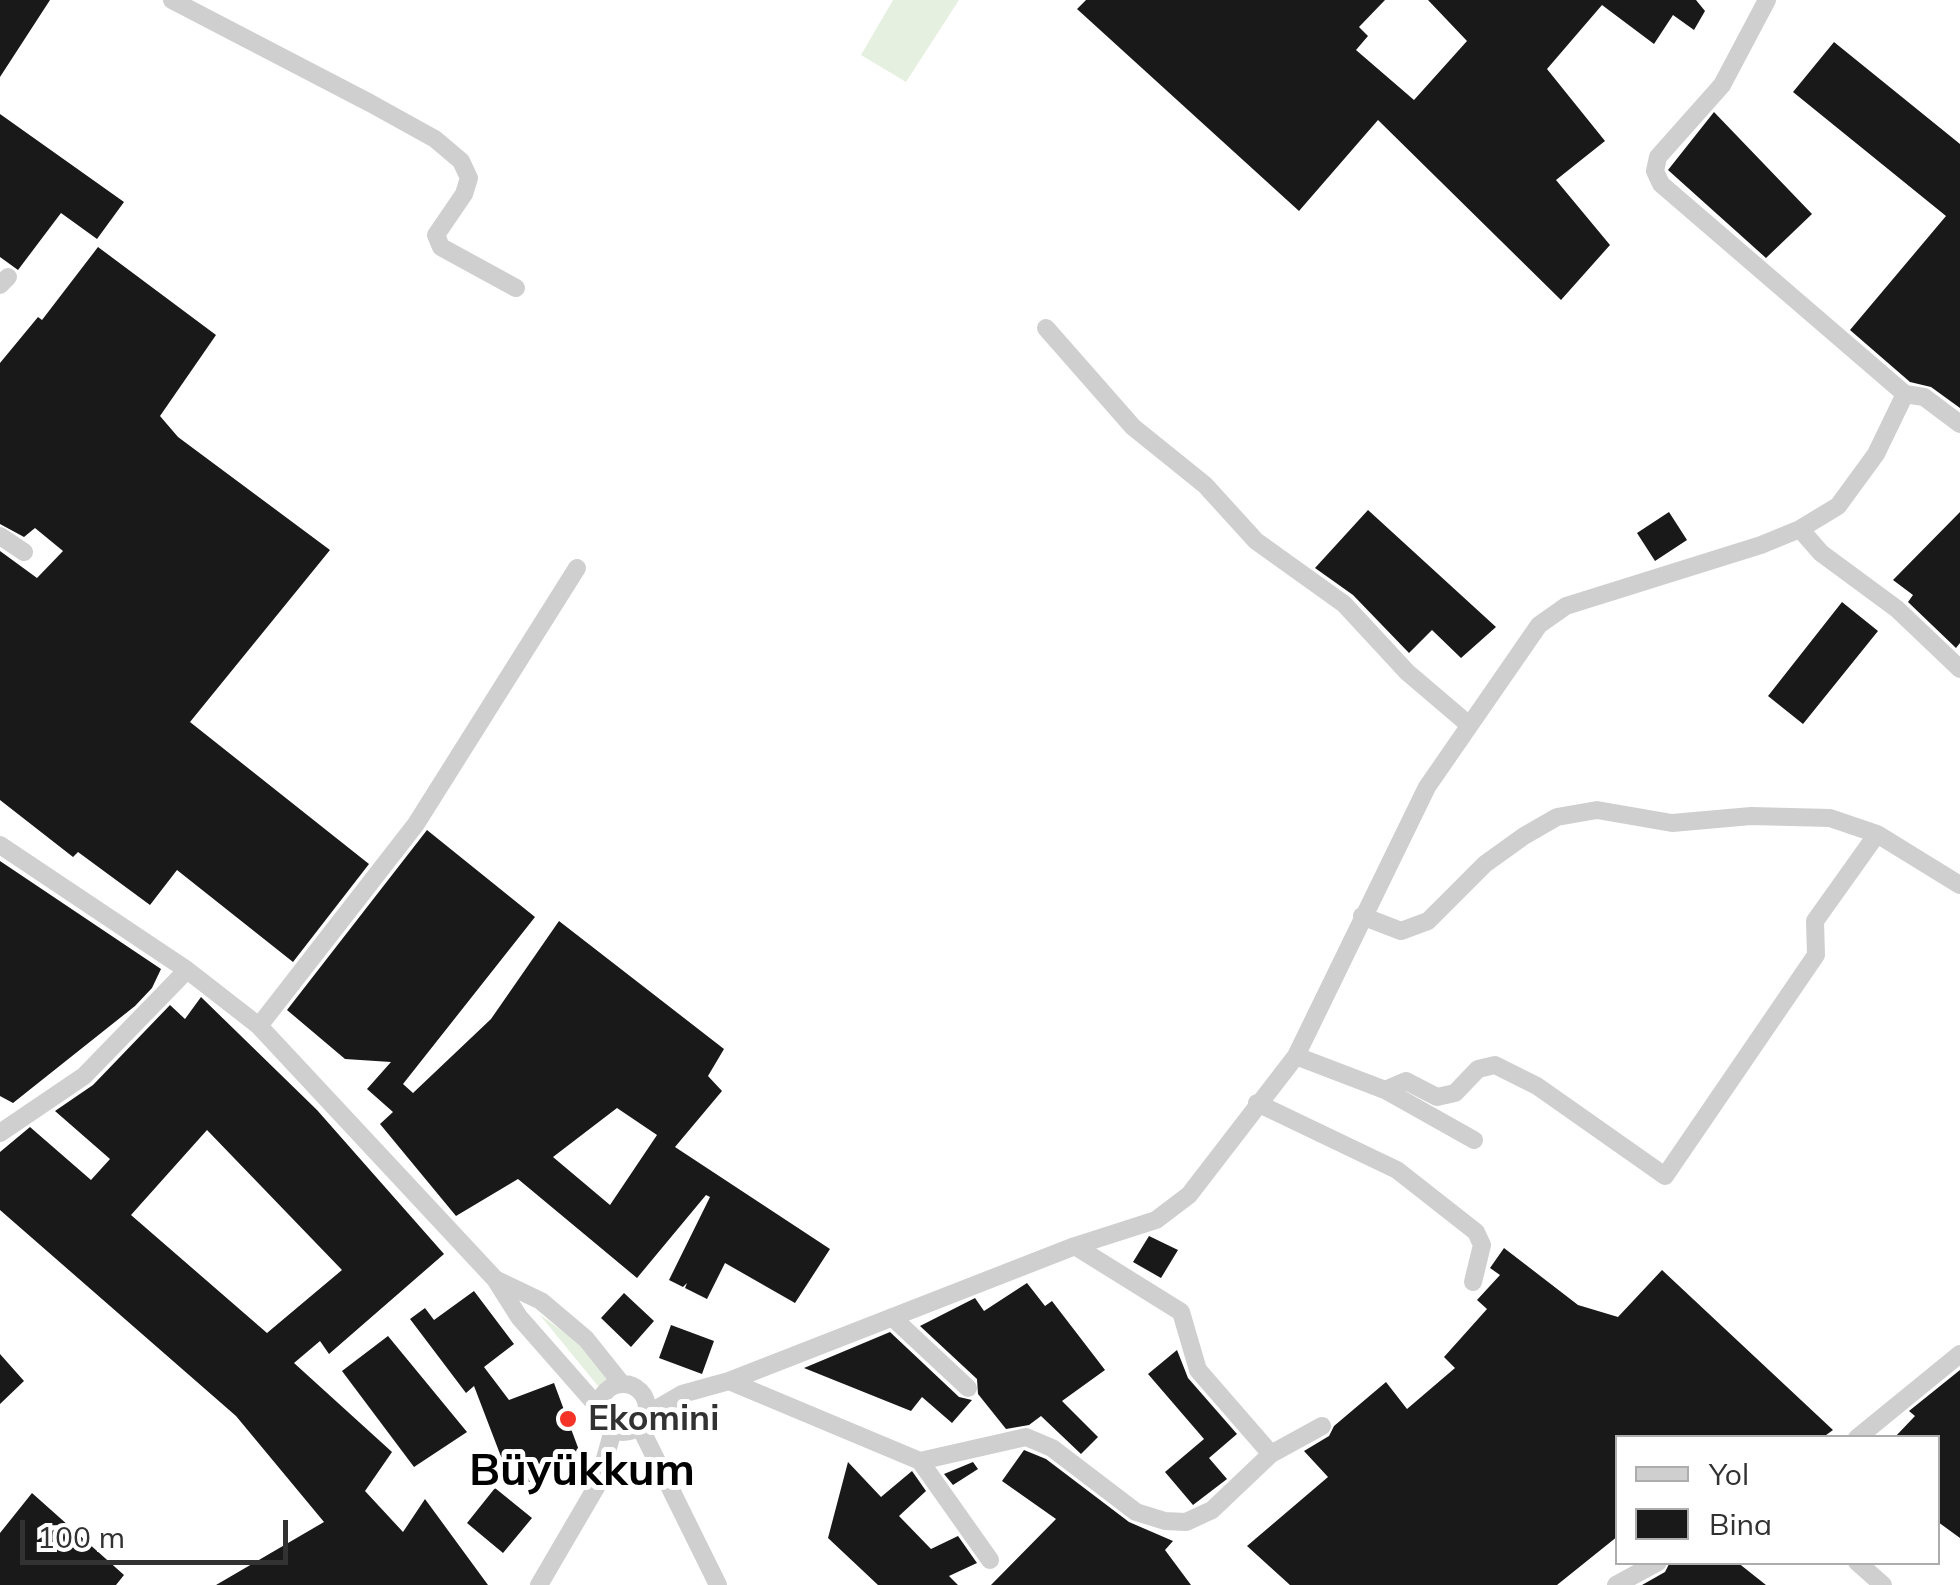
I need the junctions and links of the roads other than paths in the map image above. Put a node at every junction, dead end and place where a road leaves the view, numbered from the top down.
1 (172, 0) edge
2 (1767, 0) edge
3 (516, 288) dead end
4 (1046, 328) dead end
5 (1905, 394) junction
6 (1960, 424) edge
7 (1800, 529) junction
8 (0, 536) edge
9 (24, 552) dead end
10 (577, 568) dead end
11 (1960, 669) edge
12 (1468, 724) junction
13 (1877, 834) junction
14 (0, 845) edge
15 (1960, 885) edge
16 (1362, 916) junction
17 (187, 970) junction
18 (260, 1026) junction
19 (1296, 1056) junction
20 (1385, 1090) junction
21 (1256, 1103) junction
22 (0, 1133) edge
23 (1474, 1140) dead end
24 (1076, 1246) junction
25 (495, 1279) junction
26 (1473, 1282) dead end
27 (892, 1317) junction
28 (1960, 1354) edge
29 (729, 1381) junction
30 (629, 1386) junction
31 (968, 1388) dead end
32 (682, 1394) junction
33 (598, 1408) junction
34 (642, 1420) junction
35 (1322, 1426) dead end
36 (613, 1430) junction
37 (1861, 1435) edge
38 (1271, 1454) junction
39 (920, 1461) junction
40 (990, 1560) dead end
41 (1653, 1565) edge
42 (1860, 1565) edge
43 (539, 1585) edge
44 (718, 1585) edge
45 (1616, 1585) edge
46 (1883, 1585) edge

1 - 3 street
2 - 5 street
4 - 12 street
5 - 6 street
5 - 7 street
7 - 11 street
7 - 12 street
8 - 9 street
10 - 18 street
12 - 16 street
13 - 15 street
13 - 16 street
13 - 20 street
14 - 17 street
16 - 19 street
17 - 18 street
17 - 22 street
18 - 25 street
19 - 20 street
19 - 21 street
20 - 23 street
21 - 24 street
21 - 26 street
24 - 27 street
24 - 38 street
25 - 30 street
25 - 33 street
27 - 29 street
27 - 31 street
28 - 37 street
29 - 32 street
29 - 39 street
30 - 32 street
30 - 33 street
30 - 34 street
32 - 34 street
33 - 36 street
34 - 36 street
34 - 44 street
35 - 38 street
36 - 43 street
38 - 39 street
39 - 40 street
41 - 45 street
42 - 46 street

